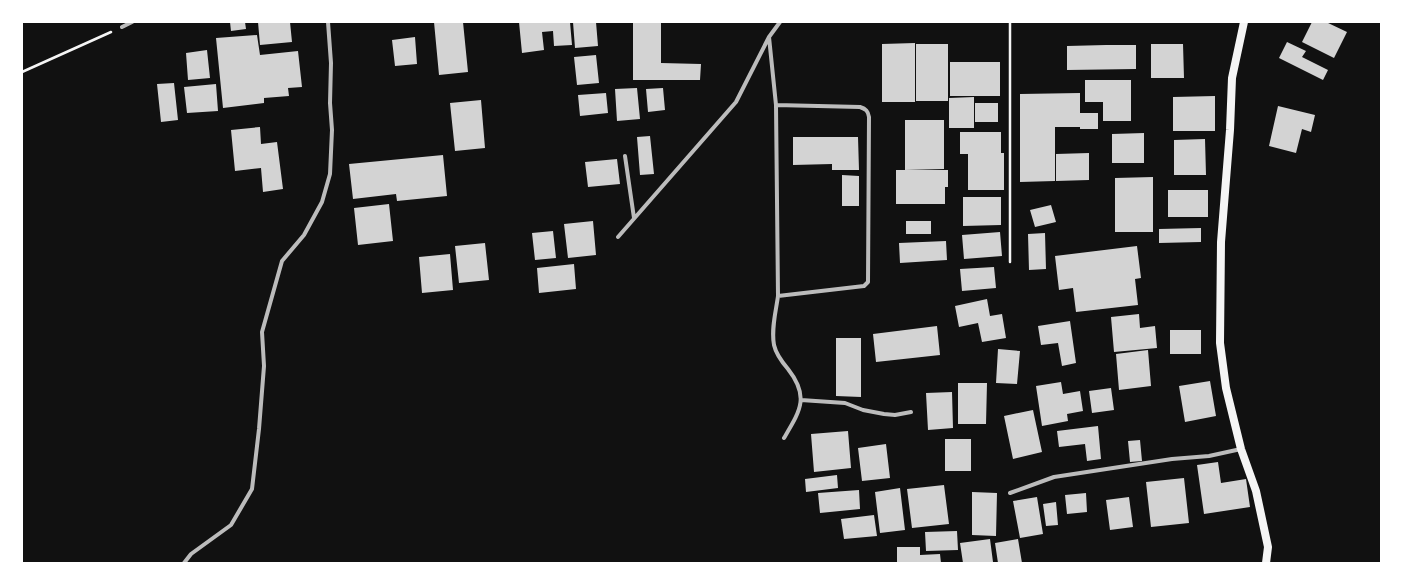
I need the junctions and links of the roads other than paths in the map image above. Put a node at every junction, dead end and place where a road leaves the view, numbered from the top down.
1 (132, 22) edge
2 (328, 22) edge
3 (780, 22) edge
4 (1244, 22) edge
5 (122, 27) road end
6 (769, 37) junction
7 (776, 105) junction
8 (625, 156) dead end
9 (634, 218) junction
10 (618, 237) dead end
11 (778, 296) junction
12 (801, 400) junction
13 (911, 412) dead end
14 (784, 438) dead end
15 (1241, 449) junction
16 (1010, 493) dead end
17 (184, 563) edge
18 (1266, 563) edge

1 - 5 street
2 - 17 street
3 - 6 street
4 - 15 main road
6 - 7 street
6 - 9 street
7 - 11 street
7 - 11 street
8 - 9 street
9 - 10 street
11 - 12 street
12 - 13 street
12 - 14 street
15 - 16 street
15 - 18 main road

